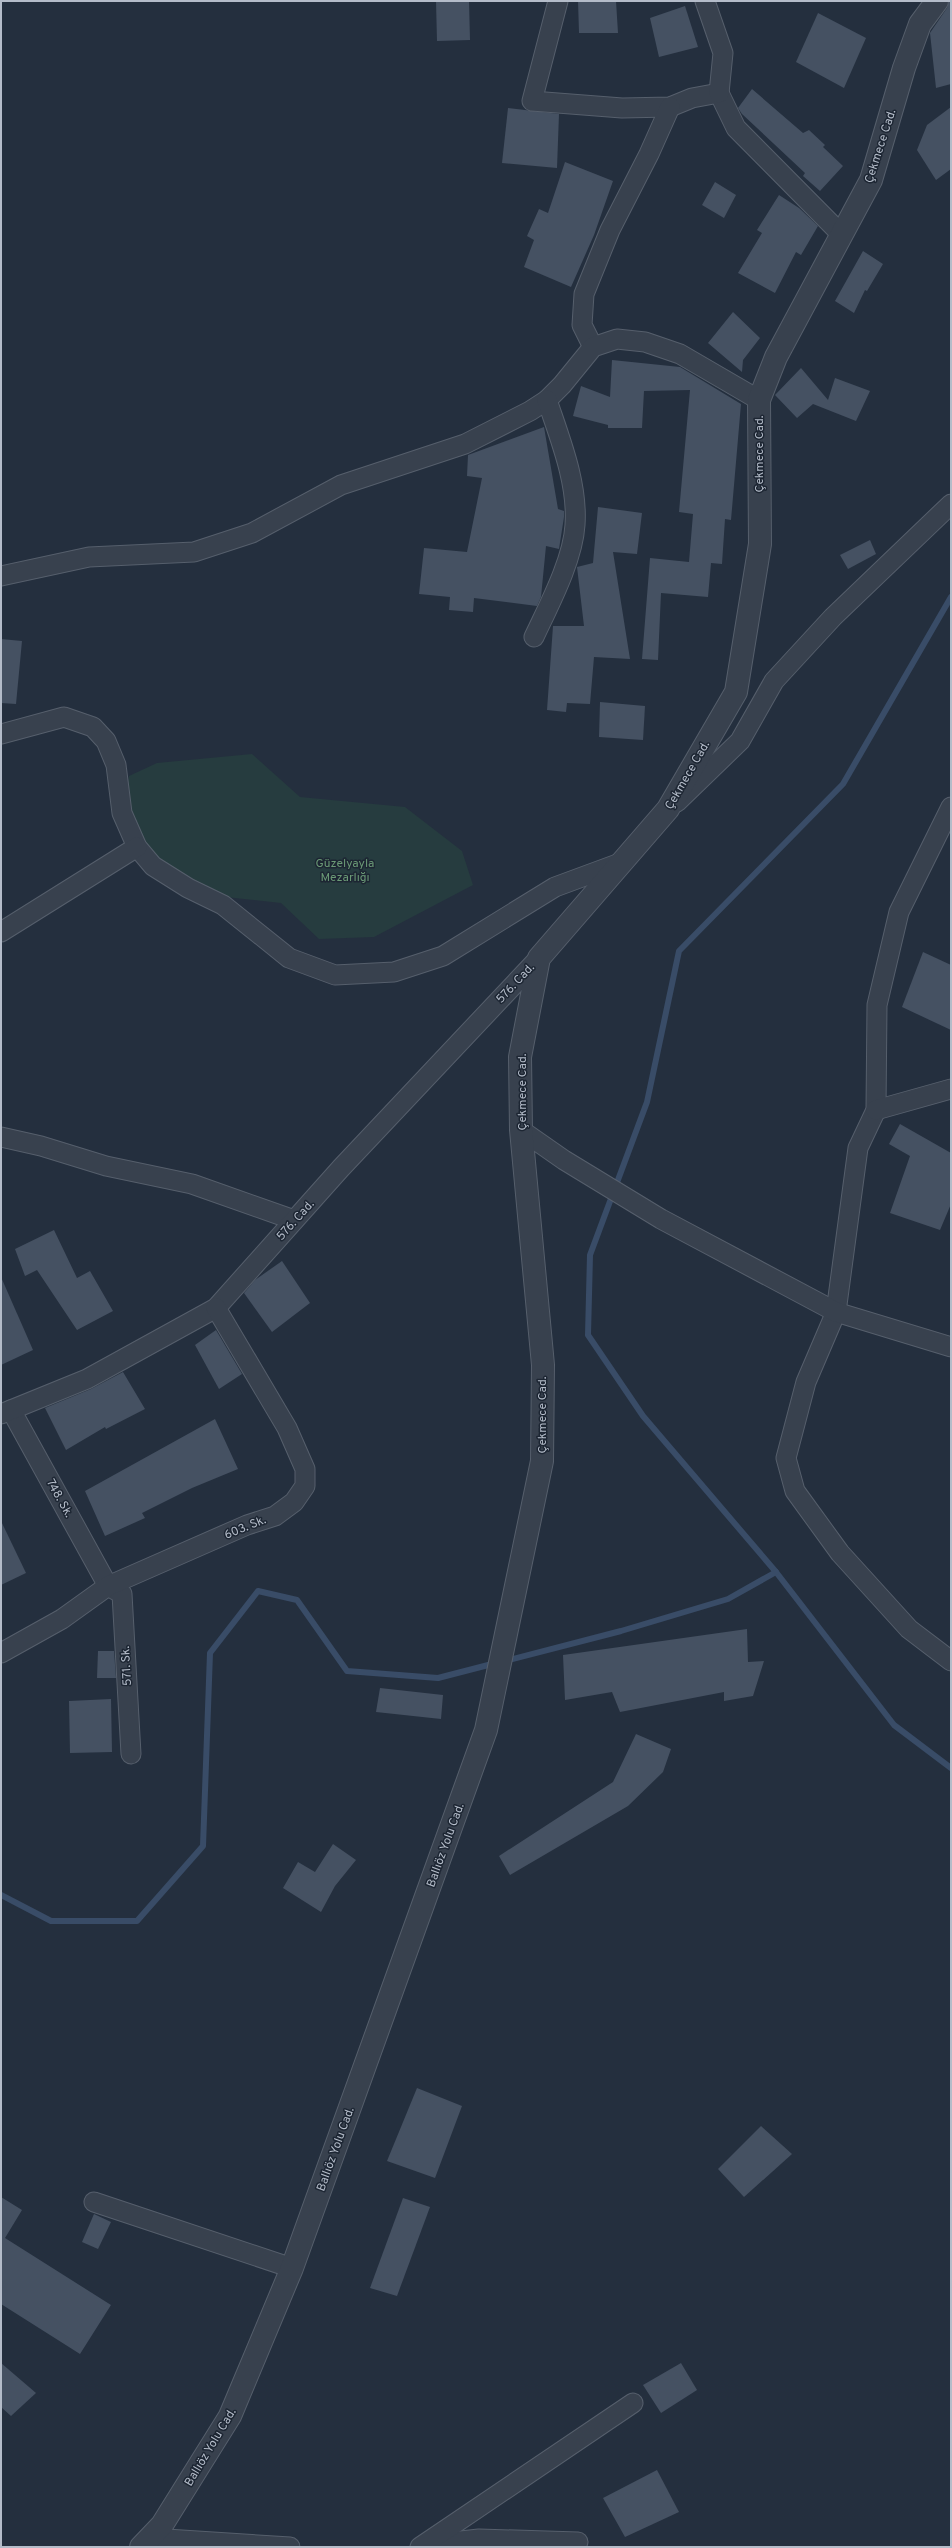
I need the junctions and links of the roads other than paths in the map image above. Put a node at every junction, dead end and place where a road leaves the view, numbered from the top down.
1 (558, 1) edge
2 (705, 1) edge
3 (937, 1) edge
4 (718, 93) junction
5 (670, 107) junction
6 (842, 235) junction
7 (593, 347) junction
8 (547, 400) junction
9 (759, 400) junction
10 (951, 504) edge
11 (1, 576) edge
12 (534, 637) dead end
13 (1, 734) edge
14 (951, 807) edge
15 (668, 810) junction
16 (137, 847) junction
17 (620, 864) junction
18 (1, 932) edge
19 (539, 958) junction
20 (951, 1089) edge
21 (876, 1110) junction
22 (521, 1130) junction
23 (1, 1137) edge
24 (294, 1220) junction
25 (216, 1308) junction
26 (836, 1312) junction
27 (951, 1347) edge
28 (6, 1412) edge
29 (108, 1586) junction
30 (1, 1653) edge
31 (951, 1661) edge
32 (486, 1730) joint
33 (132, 1754) dead end
34 (94, 2202) dead end
35 (292, 2268) junction
36 (633, 2403) dead end
37 (578, 2542) dead end
38 (146, 2543) edge
39 (422, 2546) edge
40 (290, 2547) edge

1 - 5 street
2 - 4 street
3 - 6 street, Çekmece Cad.
4 - 5 street
4 - 6 street
5 - 7 street
6 - 9 street, Çekmece Cad.
7 - 8 street
7 - 9 street
8 - 11 street
8 - 12 street
9 - 15 street, Çekmece Cad.
10 - 15 street
13 - 16 street
14 - 21 street
15 - 17 street, Çekmece Cad.
16 - 17 street
16 - 18 street
17 - 19 street, Çekmece Cad.
19 - 22 street, Çekmece Cad.
19 - 24 street, 576. Cad.
20 - 21 street
21 - 26 street
22 - 26 street
22 - 32 street, Çekmece Cad.
23 - 24 street
24 - 25 street, 576. Cad.
25 - 28 street, 576. Cad.
25 - 29 street, 603. Sk.
26 - 27 street
26 - 31 street
28 - 29 street, 748. Sk.
29 - 30 street, 603. Sk.
29 - 33 street, 571. Sk.
32 - 35 street, Ballıöz Yolu Cad.
34 - 35 street
35 - 38 street, Ballıöz Yolu Cad.
36 - 39 street
37 - 39 street
38 - 40 street

